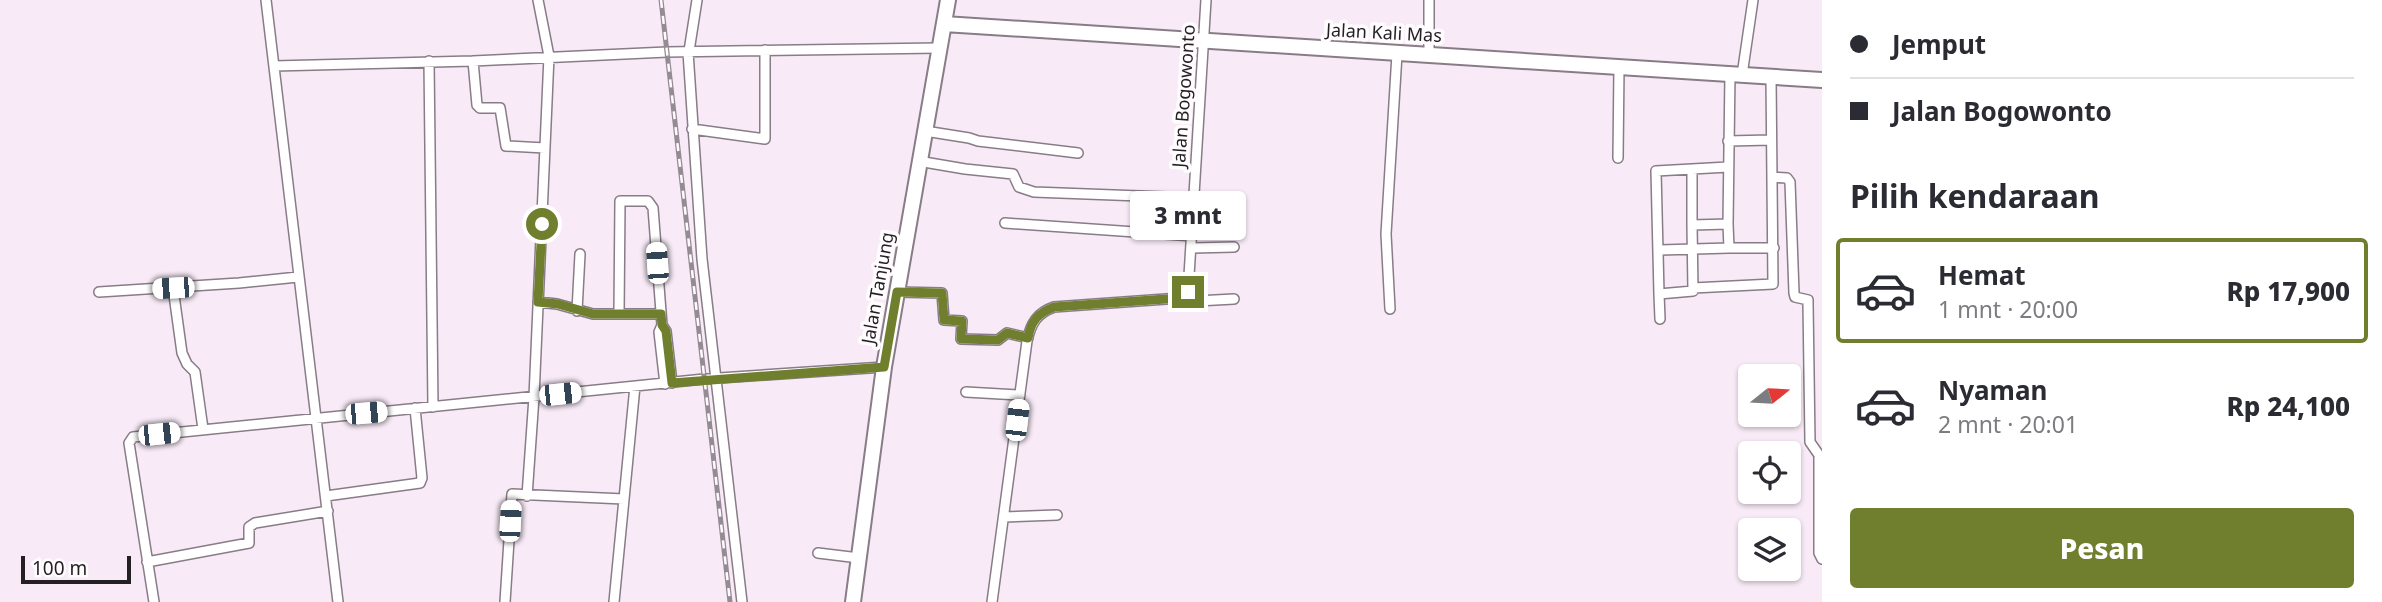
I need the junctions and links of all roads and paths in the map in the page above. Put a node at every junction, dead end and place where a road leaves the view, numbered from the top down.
1 (266, 0) edge
2 (538, 0) edge
3 (698, 0) edge
4 (948, 0) edge
5 (1206, 0) edge
6 (1429, 0) edge
7 (1753, 0) edge
8 (944, 24) junction
9 (1202, 41) junction
10 (939, 48) junction
11 (765, 50) junction
12 (689, 52) junction
13 (1397, 54) junction
14 (1429, 55) junction
15 (549, 56) junction
16 (429, 61) junction
17 (473, 61) junction
18 (274, 66) junction
19 (1619, 67) junction
20 (1736, 74) junction
21 (1771, 76) junction
22 (1822, 80) edge
23 (692, 129) junction
24 (925, 131) junction
25 (1771, 140) junction
26 (1728, 141) junction
27 (545, 148) junction
28 (1078, 153) dead end
29 (1618, 158) dead end
30 (918, 161) junction
31 (1728, 167) junction
32 (1692, 169) junction
33 (1772, 177) junction
34 (1193, 198) junction
35 (1005, 223) dead end
36 (1728, 224) junction
37 (1692, 225) junction
38 (1193, 236) junction
39 (1192, 247) junction
40 (1234, 247) dead end
41 (1729, 248) junction
42 (1774, 248) junction
43 (1660, 250) junction
44 (1692, 250) junction
45 (580, 254) dead end
46 (298, 277) junction
47 (173, 288) junction
48 (1693, 288) junction
49 (99, 292) dead end
50 (897, 292) junction
51 (1659, 294) junction
52 (1185, 296) junction
53 (1234, 299) dead end
54 (538, 302) junction
55 (1390, 309) dead end
56 (577, 311) junction
57 (619, 314) junction
58 (661, 314) junction
59 (1660, 319) dead end
60 (1028, 338) junction
61 (884, 367) junction
62 (717, 378) junction
63 (668, 383) junction
64 (635, 386) junction
65 (966, 392) dead end
66 (1020, 395) junction
67 (534, 397) junction
68 (433, 407) junction
69 (415, 408) junction
70 (316, 418) junction
71 (204, 429) junction
72 (326, 496) junction
73 (527, 496) junction
74 (624, 499) junction
75 (328, 511) junction
76 (1057, 515) dead end
77 (1004, 517) junction
78 (818, 553) dead end
79 (859, 558) junction
80 (1822, 559) edge
81 (147, 562) junction
82 (154, 602) edge
83 (338, 602) edge
84 (505, 602) edge
85 (614, 602) edge
86 (743, 602) edge
87 (853, 602) edge
88 (992, 602) edge

1 - 18 street
2 - 15 street
3 - 12 street
4 - 8 main road, Jalan Tanjung
5 - 9 street, Jalan Bogowonto
6 - 14 street
7 - 20 street
8 - 9 main road, Jalan Kali Mas
8 - 10 main road, Jalan Tanjung
9 - 13 main road, Jalan Kali Mas
9 - 34 street, Jalan Bogowonto
10 - 11 street
10 - 24 main road, Jalan Tanjung
11 - 12 street
11 - 23 street
12 - 15 street
12 - 23 street
13 - 14 main road, Jalan Kali Mas
13 - 55 street
14 - 19 main road, Jalan Kali Mas
15 - 17 street
15 - 27 street
16 - 17 street
16 - 18 street
16 - 68 street
17 - 27 street
18 - 46 street
19 - 20 main road, Jalan Kali Mas
19 - 29 street
20 - 21 main road, Jalan Kali Mas
20 - 26 street
21 - 22 main road, Jalan Kali Mas
21 - 25 street
23 - 62 street
24 - 28 street
24 - 30 main road, Jalan Tanjung
25 - 26 street
25 - 33 street
26 - 31 street
27 - 54 street
30 - 34 street
30 - 50 main road, Jalan Tanjung
31 - 32 street
31 - 36 street
32 - 37 street
32 - 43 street
33 - 42 street
33 - 80 street
34 - 38 street, Jalan Bogowonto
35 - 38 street
36 - 37 street
36 - 41 street
37 - 44 street
38 - 39 street, Jalan Bogowonto
39 - 40 street
39 - 52 street, Jalan Bogowonto
41 - 42 street
41 - 44 street
42 - 48 street
43 - 44 street
43 - 51 street
44 - 48 street
45 - 56 street
46 - 47 street
46 - 70 street
47 - 49 street
47 - 71 street
48 - 51 street
50 - 60 street
50 - 61 main road, Jalan Tanjung
51 - 59 street
52 - 53 street
52 - 60 street
54 - 56 street
54 - 67 street
56 - 57 street
57 - 58 street
57 - 58 street
58 - 63 street
60 - 66 street
61 - 62 street
61 - 79 main road, Jalan Tanjung
62 - 63 street
62 - 86 street
63 - 64 street
64 - 67 street
64 - 74 street
65 - 66 street
66 - 77 street
67 - 68 street
67 - 73 street
68 - 69 street
69 - 70 street
69 - 72 street
70 - 71 street
70 - 72 street
71 - 81 street
72 - 75 street
73 - 74 street
73 - 84 street
74 - 85 street
75 - 81 street
75 - 83 street
76 - 77 street
77 - 88 street
78 - 79 street
79 - 87 main road, Jalan Tanjung
81 - 82 street

